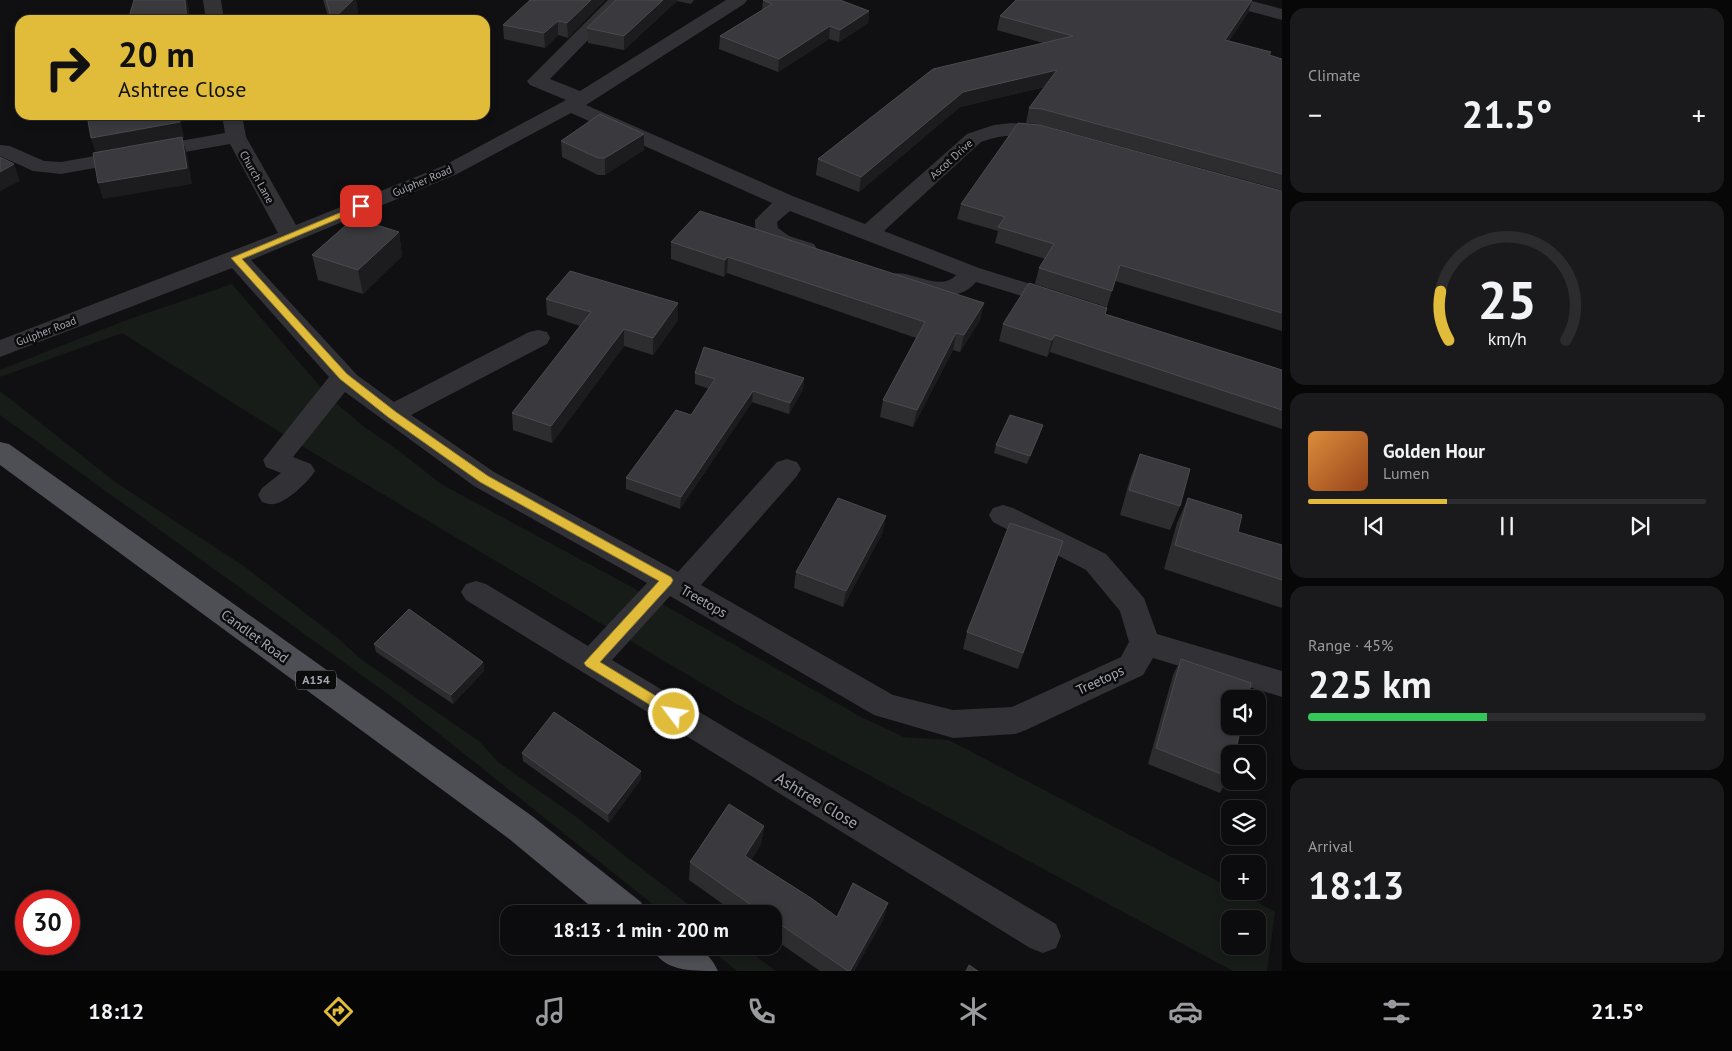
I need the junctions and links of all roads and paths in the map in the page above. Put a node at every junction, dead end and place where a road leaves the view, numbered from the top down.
1 (212, 0) edge
2 (618, 0) edge
3 (738, 0) edge
4 (1228, 0) edge
5 (214, 15) edge
6 (1282, 15) edge
7 (577, 102) junction
8 (233, 120) edge
9 (236, 137) junction
10 (1066, 140) edge
11 (2, 150) dead end
12 (787, 202) junction
13 (869, 233) junction
14 (291, 236) junction
15 (827, 255) edge
16 (236, 258) junction
17 (881, 273) edge
18 (972, 273) junction
19 (1083, 308) edge
20 (538, 338) dead end
21 (0, 349) edge
22 (344, 377) junction
23 (392, 414) junction
24 (0, 451) edge
25 (787, 469) dead end
26 (272, 496) dead end
27 (1002, 515) dead end
28 (674, 584) junction
29 (476, 592) dead end
30 (1145, 643) junction
31 (591, 663) junction
32 (1282, 684) edge
33 (617, 905) edge
34 (1043, 936) dead end
35 (679, 955) edge
36 (699, 971) edge

1 - 5 street
2 - 7 street
3 - 7 street, Gulpher Road
4 - 6 street
7 - 12 street
7 - 14 street, Gulpher Road
8 - 9 street, Church Lane
9 - 11 street
9 - 14 street, Church Lane
10 - 13 street, Ascot Drive
12 - 13 street
12 - 15 street
13 - 18 street
14 - 16 street, Gulpher Road
16 - 21 street, Gulpher Road
16 - 22 street, Treetops
17 - 18 street
18 - 19 street
20 - 23 street
22 - 23 street, Treetops
22 - 26 street
23 - 28 street, Treetops
24 - 33 main road, Candlet Road / A154
25 - 28 street
27 - 30 street
28 - 30 street, Treetops
28 - 31 street
29 - 31 street, Ashtree Close
30 - 32 street
31 - 34 street, Ashtree Close
35 - 36 main road

